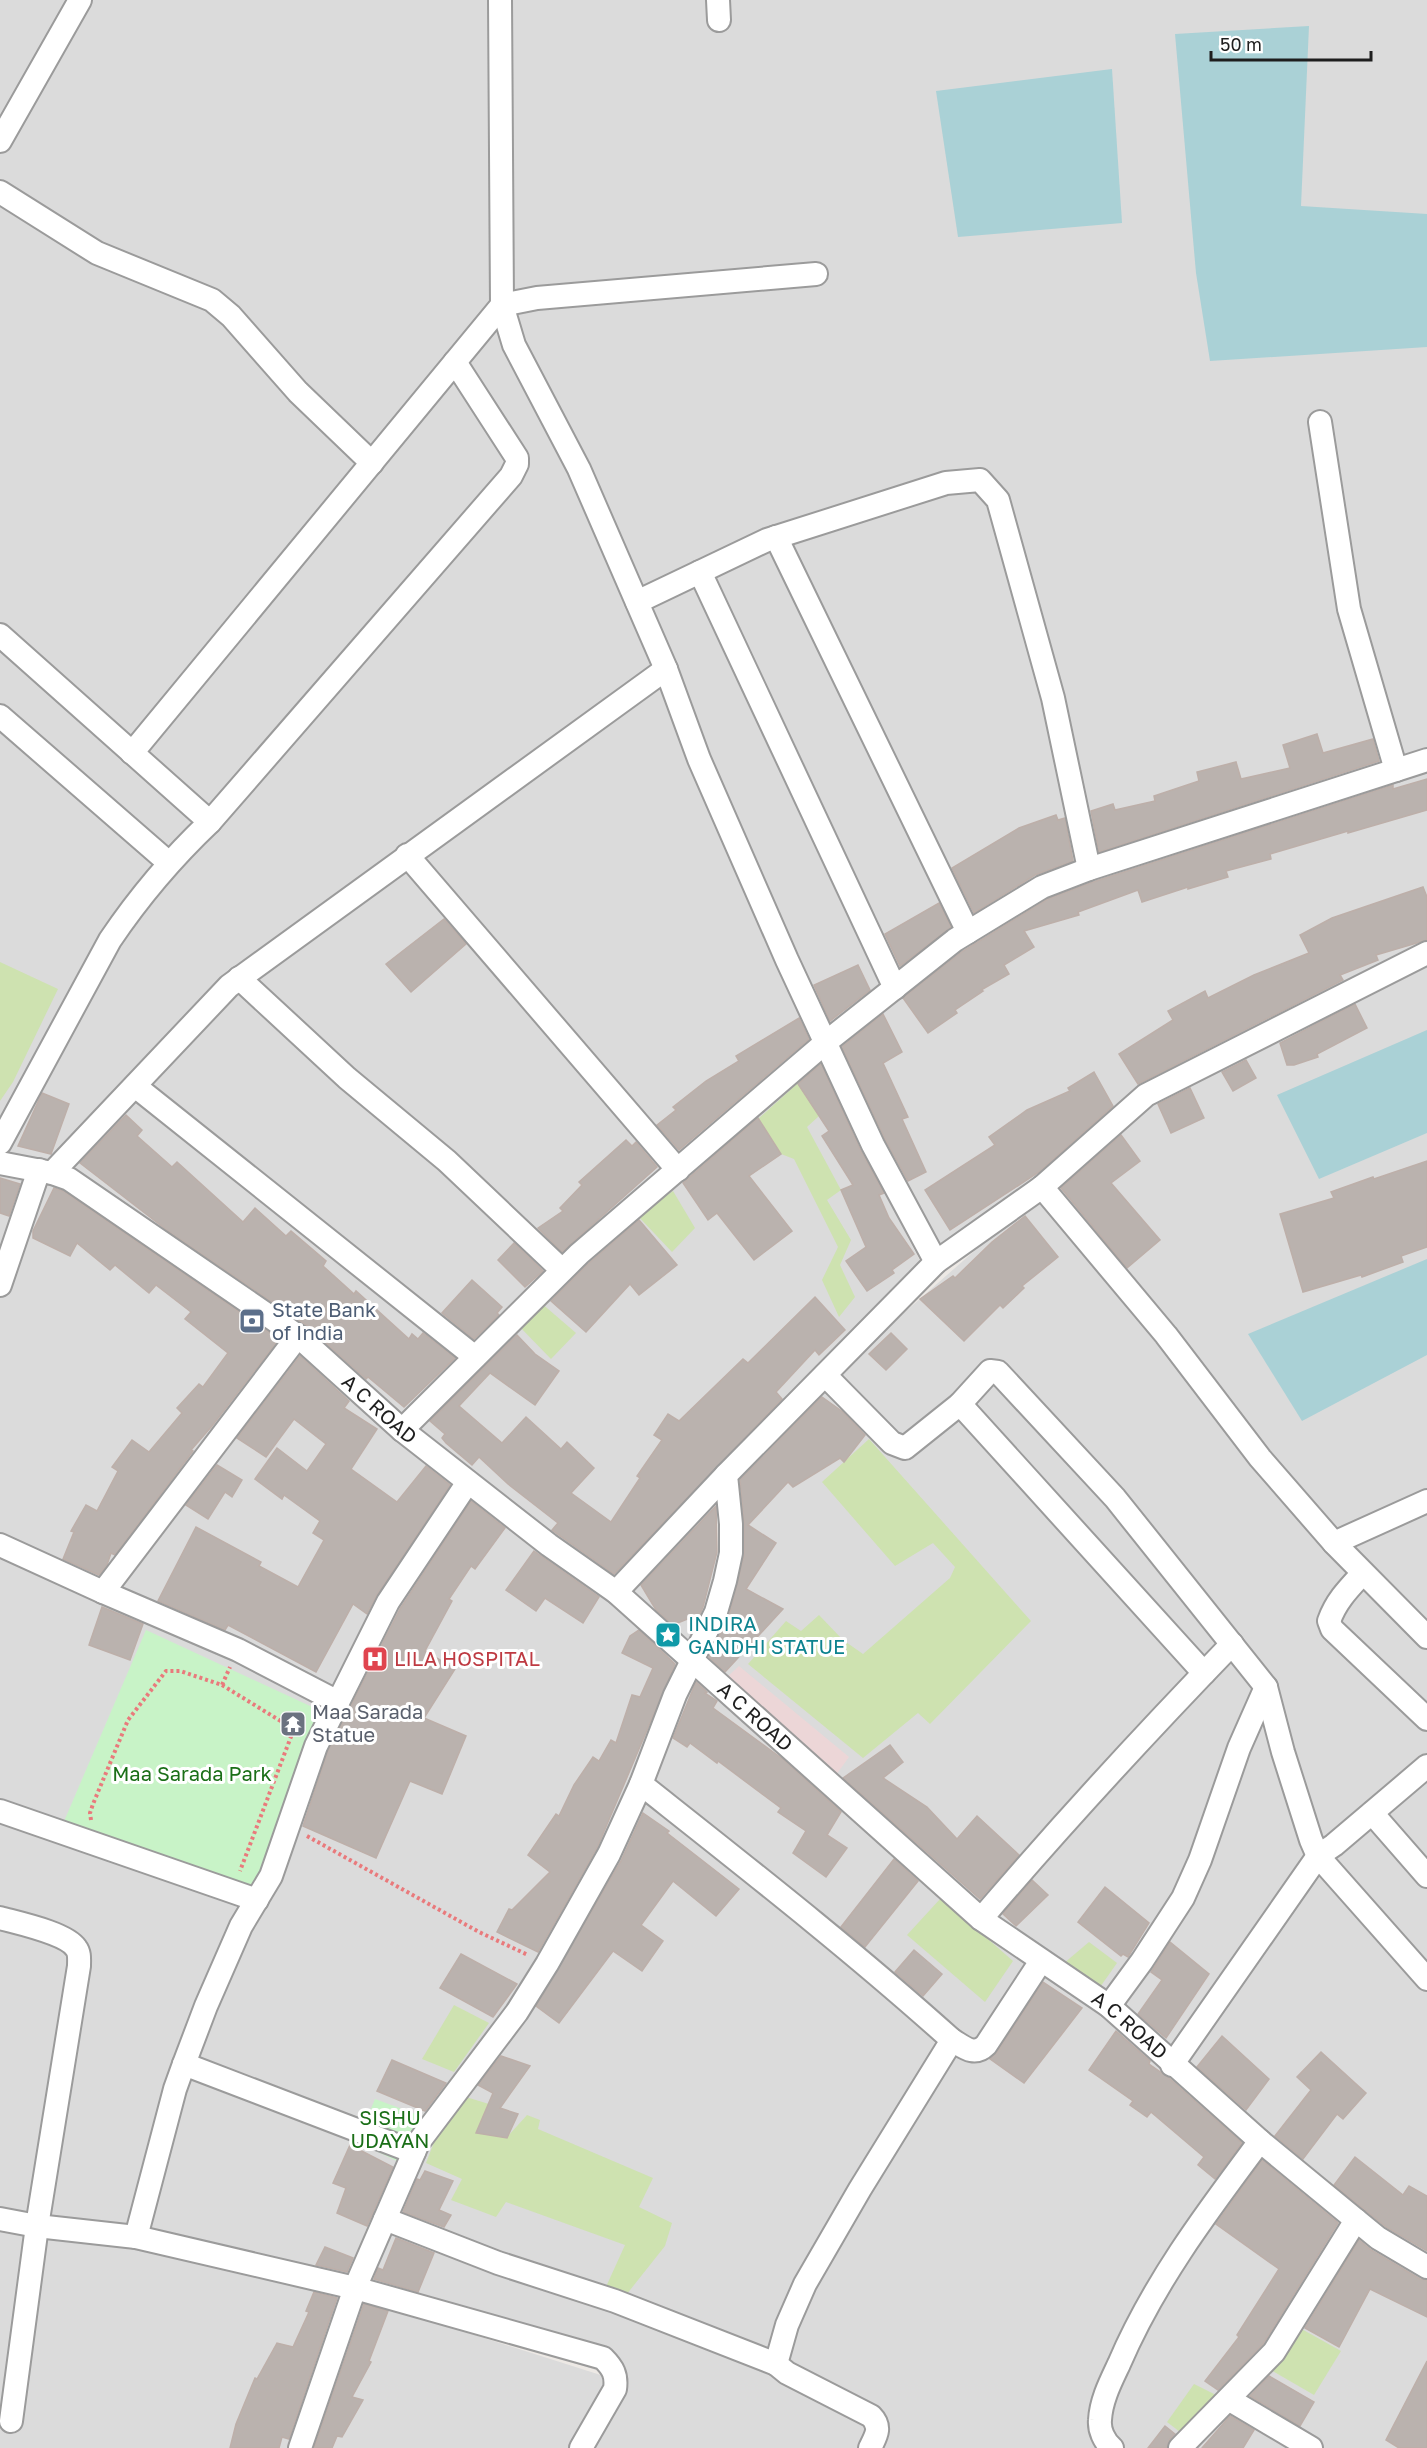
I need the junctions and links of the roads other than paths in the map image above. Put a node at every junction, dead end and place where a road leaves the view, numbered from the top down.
1 (80, 0) edge
2 (500, 0) edge
3 (0, 141) edge
4 (0, 192) edge
5 (816, 274) dead end
6 (502, 305) junction
7 (455, 362) junction
8 (1320, 422) dead end
9 (372, 463) junction
10 (776, 537) junction
11 (700, 572) junction
12 (637, 602) junction
13 (0, 635) edge
14 (666, 669) junction
15 (0, 716) edge
16 (132, 753) junction
17 (1427, 760) edge
18 (1396, 770) junction
19 (210, 822) junction
20 (407, 855) junction
21 (169, 863) junction
22 (1089, 869) junction
23 (969, 932) junction
24 (1427, 953) edge
25 (239, 978) junction
26 (895, 988) junction
27 (825, 1043) junction
28 (135, 1086) junction
29 (0, 1143) edge
30 (0, 1163) edge
31 (678, 1170) junction
32 (46, 1172) junction
33 (1042, 1187) junction
34 (936, 1262) junction
35 (562, 1270) junction
36 (0, 1285) edge
37 (297, 1336) junction
38 (475, 1357) junction
39 (825, 1375) junction
40 (960, 1404) junction
41 (402, 1430) junction
42 (726, 1475) junction
43 (468, 1482) junction
44 (1427, 1501) edge
45 (1334, 1543) junction
46 (0, 1545) edge
47 (1363, 1573) junction
48 (103, 1592) junction
49 (616, 1592) junction
50 (1427, 1637) edge
51 (1232, 1644) junction
52 (692, 1661) junction
53 (1204, 1673) junction
54 (1266, 1687) junction
55 (338, 1702) junction
56 (1427, 1719) edge
57 (1427, 1766) edge
58 (641, 1784) junction
59 (0, 1811) edge
60 (1372, 1813) junction
61 (1318, 1856) junction
62 (1427, 1876) edge
63 (257, 1900) junction
64 (0, 1918) edge
65 (981, 1919) junction
66 (1041, 1961) junction
67 (1427, 1979) edge
68 (1109, 2006) junction
69 (952, 2040) junction
70 (184, 2064) junction
71 (1172, 2065) junction
72 (1260, 2141) junction
73 (414, 2152) junction
74 (385, 2218) junction
75 (0, 2219) edge
76 (1356, 2220) junction
77 (37, 2226) junction
78 (136, 2237) junction
79 (1427, 2266) edge
80 (355, 2288) junction
81 (776, 2364) junction
82 (1230, 2400) junction
83 (11, 2421) dead end
84 (300, 2448) edge
85 (581, 2448) edge
86 (870, 2448) edge
87 (1112, 2448) edge
88 (1180, 2448) edge
89 (1311, 2448) edge

1 - 3 street
2 - 6 street
4 - 9 street
5 - 6 street
6 - 7 street
6 - 12 street
7 - 9 street
7 - 19 street
8 - 18 street
9 - 16 street
10 - 11 street
10 - 22 street
10 - 23 street
11 - 12 street
11 - 26 street
12 - 14 street
13 - 16 street
14 - 20 street
14 - 27 street
15 - 21 street
16 - 19 street
17 - 18 street
18 - 22 street
19 - 21 street
20 - 25 street
20 - 31 street
21 - 29 street
22 - 23 street
23 - 26 street
24 - 33 street
25 - 28 street
25 - 35 street
26 - 27 street
27 - 31 street
27 - 34 street
28 - 32 street
28 - 38 street
30 - 32 street, A C ROAD
31 - 35 street
32 - 36 street
32 - 37 street, A C ROAD
33 - 34 street
33 - 45 street
34 - 39 street
35 - 38 street
37 - 41 street, A C ROAD
37 - 48 street
38 - 41 street
39 - 40 street
39 - 42 street
40 - 51 street
40 - 53 street
41 - 43 street, A C ROAD
42 - 49 street
42 - 52 street
43 - 49 street, A C ROAD
43 - 55 street
44 - 45 street
45 - 47 street
46 - 48 street
47 - 50 street
47 - 56 street
48 - 55 street
49 - 52 street, A C ROAD
51 - 53 street
51 - 54 street
52 - 58 street
52 - 65 street, A C ROAD
53 - 65 street
54 - 61 street
54 - 68 street
55 - 63 street
57 - 60 street
58 - 69 street
58 - 73 street
59 - 63 street
60 - 61 street
60 - 62 street
61 - 67 street
61 - 71 street
63 - 70 street
64 - 77 street
65 - 66 street, A C ROAD
66 - 68 street, A C ROAD
66 - 69 street
68 - 71 street, A C ROAD
69 - 81 street
70 - 73 street
70 - 78 street
71 - 72 street, A C ROAD
72 - 76 street, A C ROAD
72 - 87 street
73 - 74 street
74 - 80 street
74 - 81 street
75 - 77 street
76 - 79 street, A C ROAD
76 - 82 street
77 - 78 street
77 - 83 street
78 - 80 street
80 - 84 street
80 - 85 street
81 - 86 street
82 - 88 street
82 - 89 street

